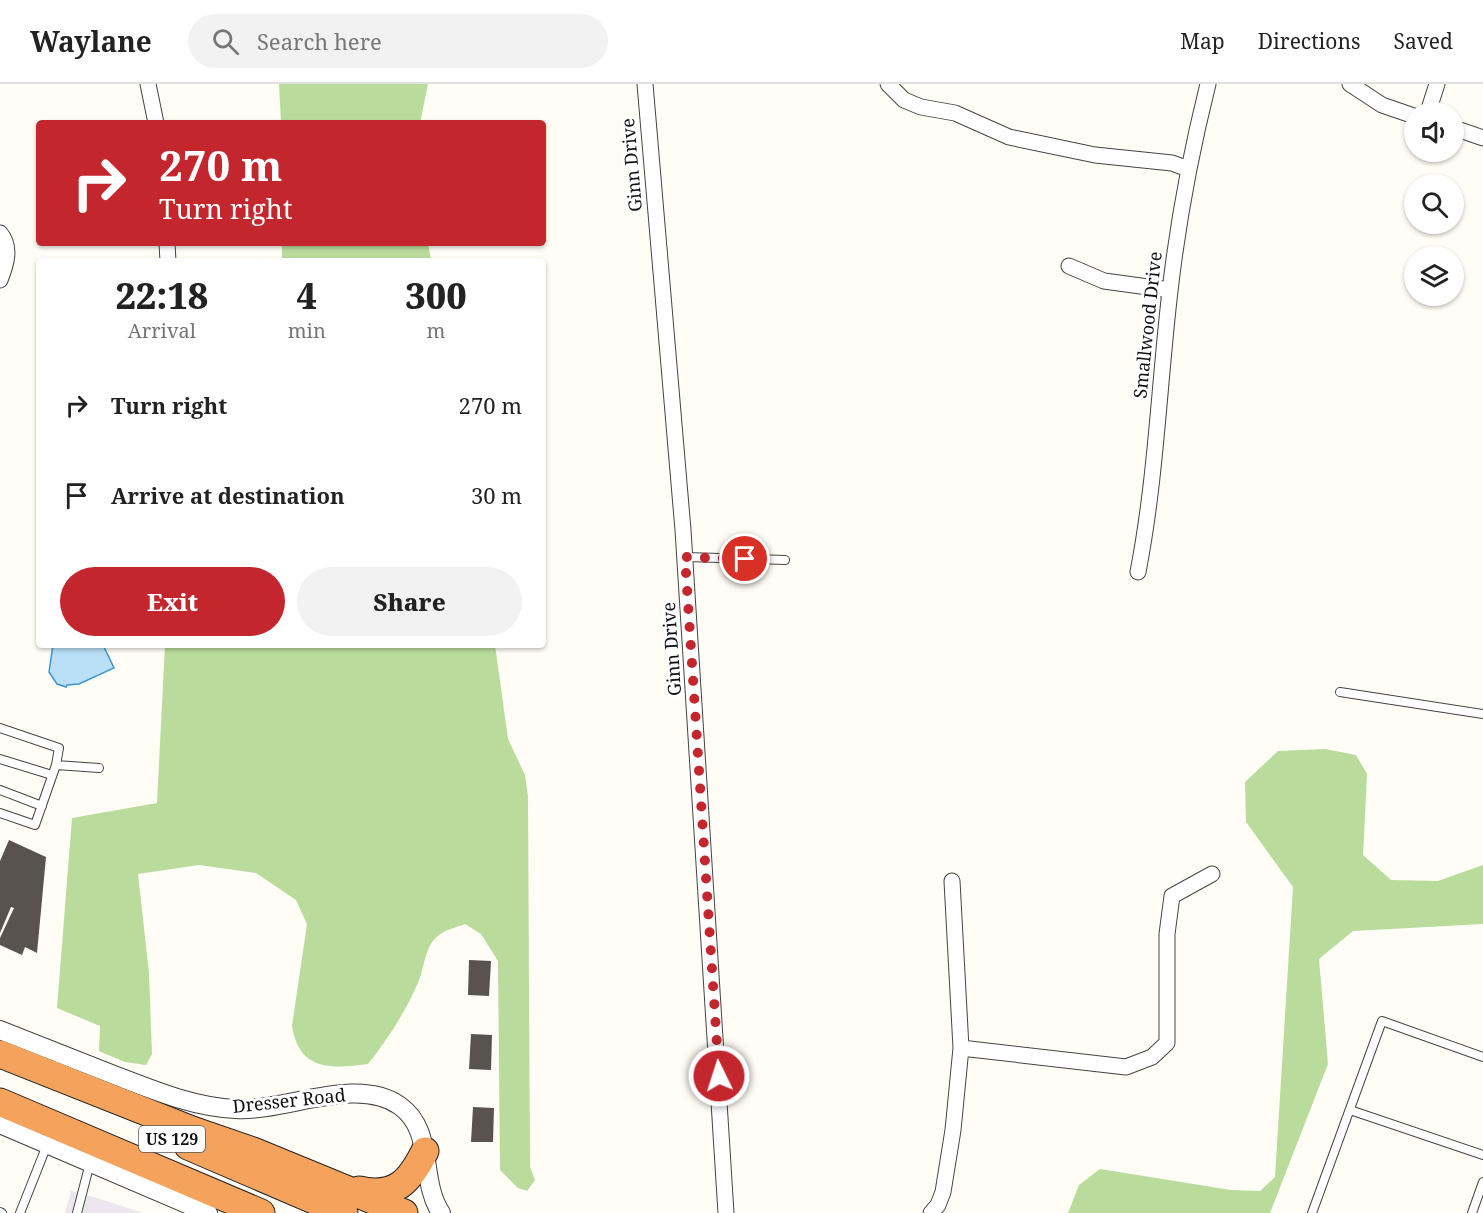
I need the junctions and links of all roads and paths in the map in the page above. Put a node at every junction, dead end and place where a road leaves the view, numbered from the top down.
1 (148, 84) edge
2 (645, 84) edge
3 (888, 84) edge
4 (1208, 84) edge
5 (1350, 84) edge
6 (1437, 84) edge
7 (1431, 102) edge
8 (1404, 113) edge
9 (155, 120) edge
10 (1464, 131) edge
11 (1483, 138) edge
12 (1188, 169) junction
13 (0, 233) edge
14 (1069, 266) dead end
15 (0, 280) edge
16 (1170, 290) junction
17 (685, 557) junction
18 (785, 560) dead end
19 (1138, 572) dead end
20 (1340, 692) dead end
21 (1483, 714) edge
22 (0, 728) edge
23 (0, 759) edge
24 (56, 765) junction
25 (99, 768) dead end
26 (52, 775) junction
27 (0, 790) edge
28 (42, 806) junction
29 (0, 813) edge
30 (1212, 874) dead end
31 (952, 881) dead end
32 (0, 1030) edge
33 (961, 1048) junction
34 (0, 1054) edge
35 (1483, 1057) edge
36 (0, 1066) edge
37 (0, 1102) edge
38 (1350, 1110) junction
39 (0, 1124) edge
40 (47, 1144) junction
41 (425, 1151) junction
42 (1483, 1155) edge
43 (90, 1163) junction
44 (1483, 1182) edge
45 (344, 1200) edge
46 (20, 1213) edge
47 (77, 1213) edge
48 (208, 1213) edge
49 (261, 1213) edge
50 (404, 1213) edge
51 (441, 1213) edge
52 (726, 1213) edge
53 (931, 1213) edge
54 (1312, 1213) edge
55 (1472, 1213) edge

1 - 9 street
2 - 17 street, Ginn Drive
3 - 12 street
4 - 12 street, Smallwood Drive
5 - 8 street
6 - 7 street
10 - 11 street
12 - 16 street, Smallwood Drive
13 - 15 street
14 - 16 street
16 - 19 street, Smallwood Drive
17 - 18 lane
17 - 52 street, Ginn Drive
20 - 21 lane
22 - 24 lane
23 - 26 lane
24 - 25 lane
24 - 26 lane
26 - 28 lane
27 - 28 lane
28 - 29 lane
30 - 33 street
31 - 33 street
32 - 41 street, Dresser Road
33 - 53 street
34 - 45 highway
35 - 38 lane
36 - 45 highway, US 129
37 - 49 highway, US 129
38 - 42 lane
38 - 54 lane
39 - 40 street
40 - 43 street
40 - 46 lane
41 - 45 highway
41 - 51 street, Dresser Road
43 - 47 lane
43 - 48 street
44 - 55 lane
45 - 50 highway

